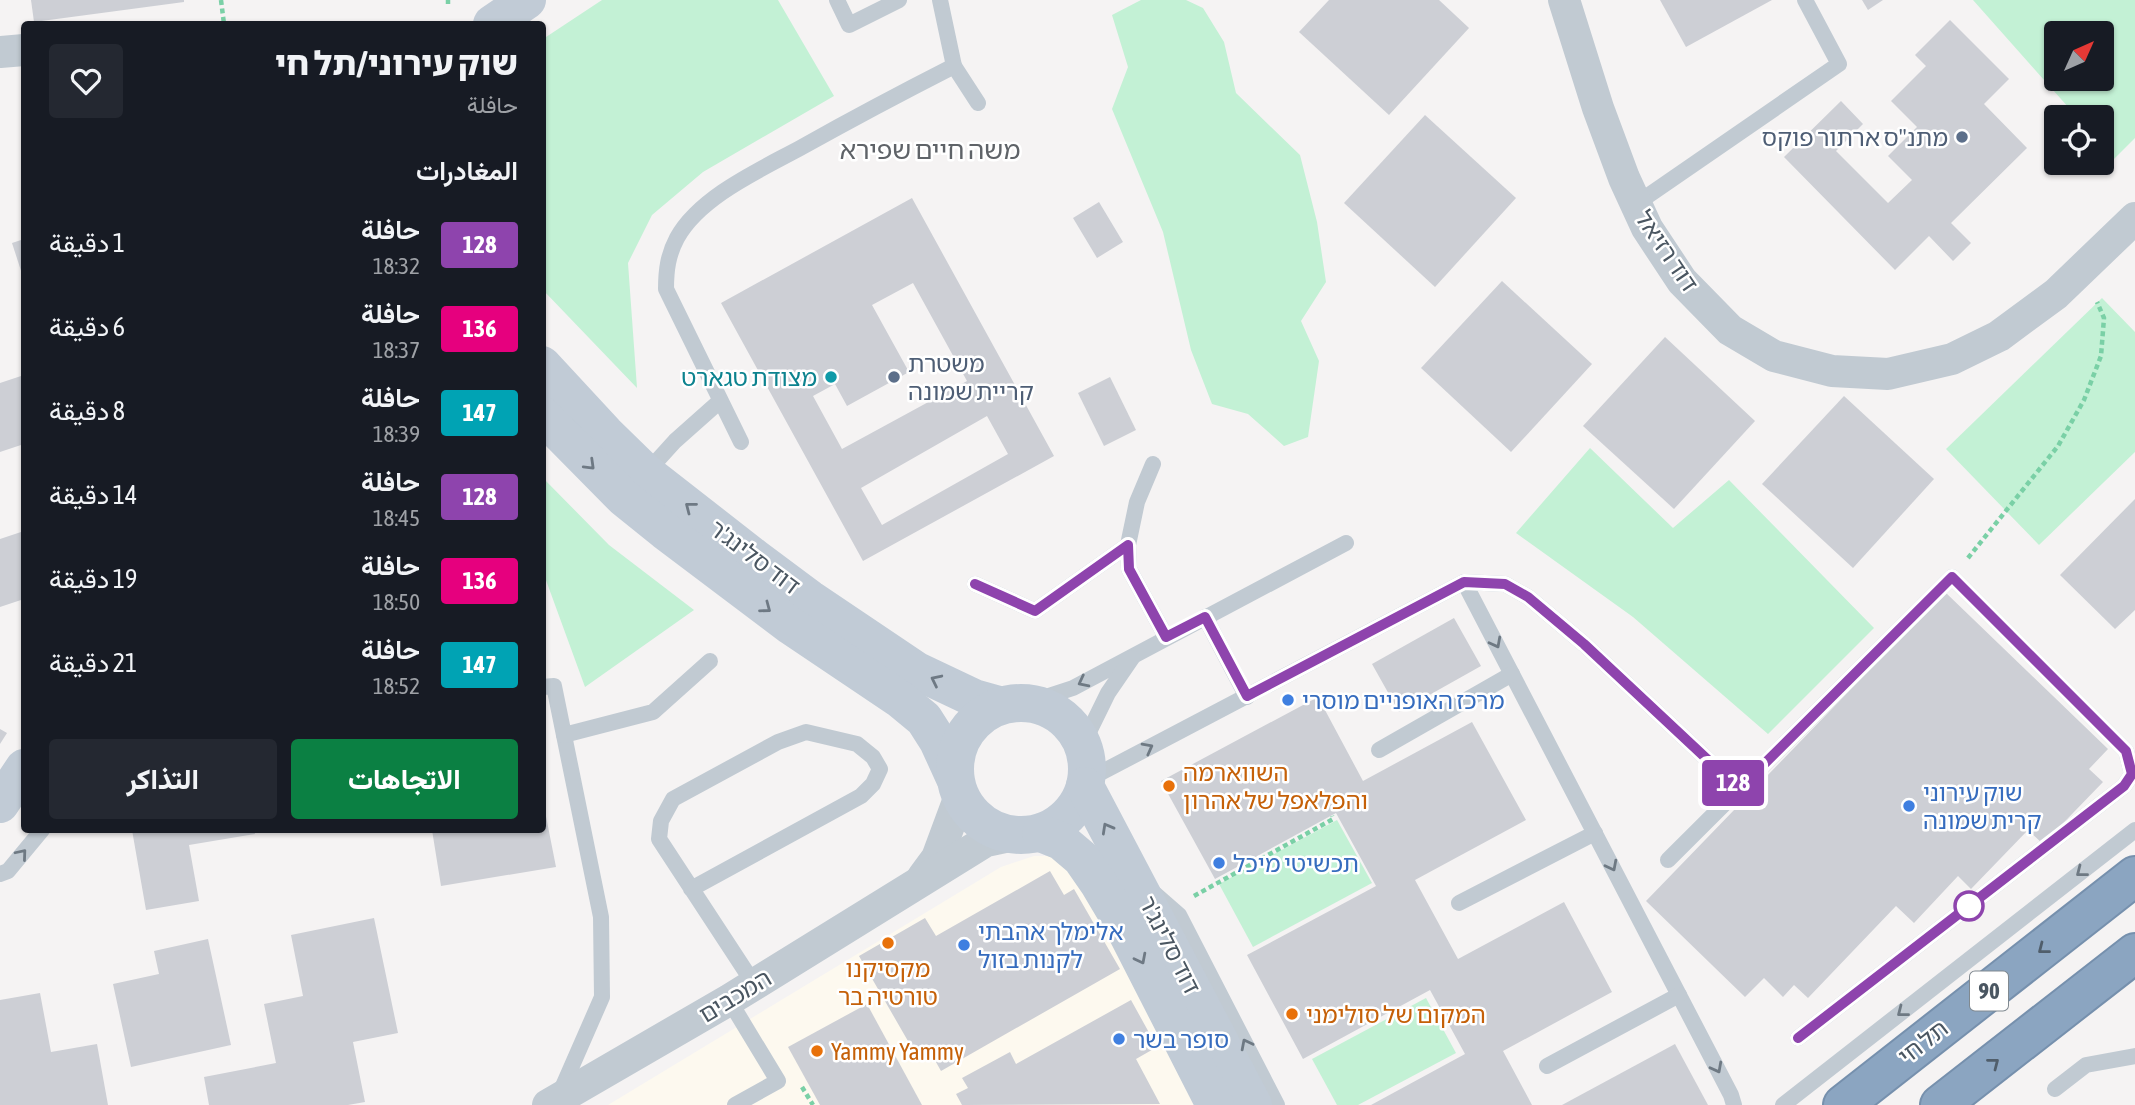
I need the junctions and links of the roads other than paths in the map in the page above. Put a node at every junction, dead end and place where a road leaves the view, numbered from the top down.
1 (527, 0) edge
2 (837, 0) edge
3 (899, 0) edge
4 (940, 0) edge
5 (1564, 0) edge
6 (1805, 0) edge
7 (496, 21) edge
8 (21, 50) edge
9 (0, 52) edge
10 (954, 66) junction
11 (978, 103) dead end
12 (1636, 204) junction
13 (2135, 218) edge
14 (546, 369) edge
15 (720, 401) junction
16 (546, 419) edge
17 (741, 442) dead end
18 (1153, 464) dead end
19 (646, 473) junction
20 (1346, 543) dead end
21 (1128, 545) junction
22 (1464, 582) junction
23 (975, 584) dead end
24 (1205, 617) junction
25 (1166, 637) junction
26 (1135, 654) junction
27 (710, 662) dead end
28 (1512, 674) junction
29 (546, 687) edge
30 (1247, 696) junction
31 (1013, 704) junction
32 (564, 735) junction
33 (1379, 750) dead end
34 (1085, 770) junction
35 (21, 772) edge
36 (957, 786) junction
37 (1739, 789) junction
38 (0, 804) edge
39 (2135, 830) edge
40 (40, 833) edge
41 (1595, 833) junction
42 (1027, 834) junction
43 (1668, 860) dead end
44 (0, 874) edge
45 (1133, 875) junction
46 (2135, 876) edge
47 (919, 882) junction
48 (691, 889) junction
49 (1459, 903) dead end
50 (2135, 953) edge
51 (741, 992) junction
52 (1679, 995) junction
53 (1798, 1038) dead end
54 (2135, 1056) edge
55 (1547, 1066) dead end
56 (2055, 1089) dead end
57 (553, 1101) edge
58 (735, 1105) edge
59 (1215, 1105) edge
60 (1253, 1105) edge
61 (1277, 1105) edge
62 (1734, 1105) edge
63 (1783, 1105) edge
64 (1843, 1105) edge
65 (1940, 1105) edge

1 - 7 street
2 - 3 lane
4 - 10 lane
5 - 12 street, דוד רזיאל
6 - 12 lane
8 - 9 street
10 - 11 lane
10 - 15 lane
12 - 13 street, דוד רזיאל
14 - 19 street, דוד סלינג'ר
15 - 17 lane
15 - 19 lane
16 -> 36 street, דוד סלינג'ר
18 - 21 lane
31 -> 19 street, דוד סלינג'ר
20 - 24 lane
21 - 23 lane
21 - 25 lane
22 -> 28 lane
22 - 30 lane
22 - 37 lane
24 - 25 lane
24 - 30 lane
25 - 26 lane
26 -> 31 lane
26 - 34 lane
27 - 32 lane
28 - 33 lane
28 - 41 lane
29 - 32 lane
34 -> 30 lane
31 - 34 street
31 - 36 street
32 - 57 lane
34 - 42 street
45 -> 34 street, דוד סלינג'ר
35 - 38 street
36 - 42 street
36 - 47 street, המכבים
37 - 43 lane
37 - 53 lane
39 -> 63 lane
44 -> 40 lane
41 - 49 lane
41 -> 52 lane
42 - 47 street, המכבים
42 -> 59 street, דוד סלינג'ר
45 - 60 street, דוד סלינג'ר
61 -> 45 lane
46 -> 64 highway, תל חי / 90
47 - 51 street, המכבים
48 - 48 lane
48 - 51 lane
65 -> 50 highway, 90
51 - 57 street, המכבים
51 - 58 lane
52 - 55 lane
52 -> 62 lane
54 - 56 lane

